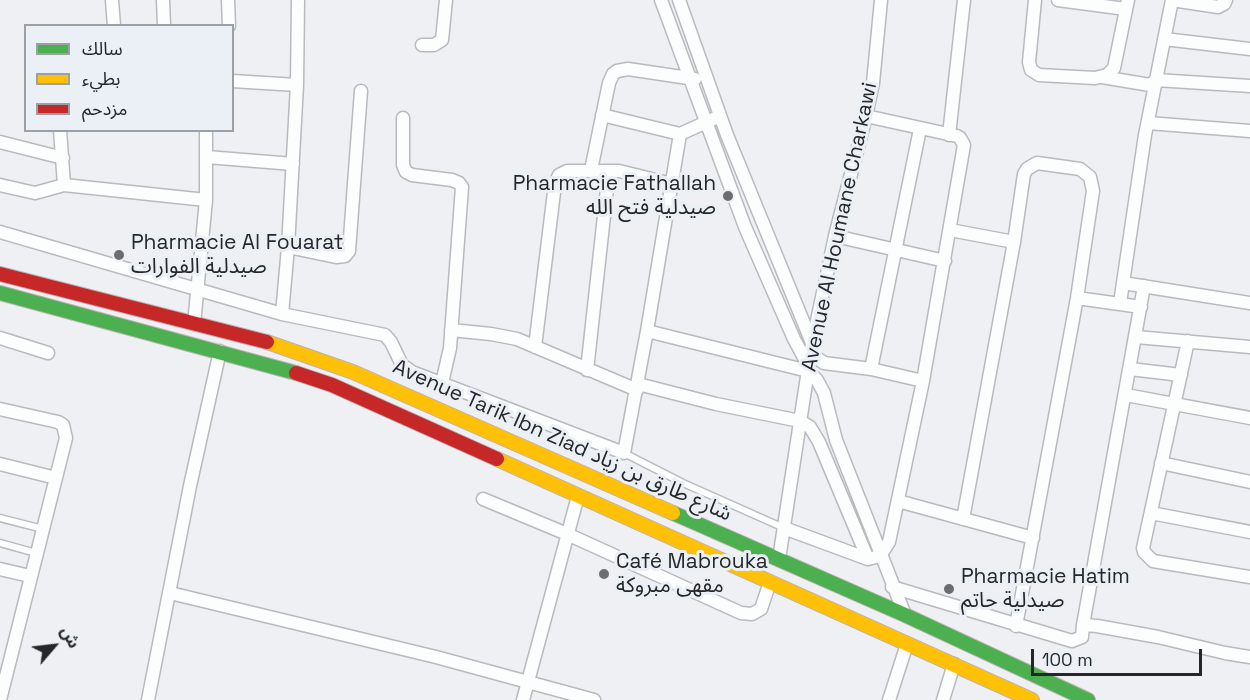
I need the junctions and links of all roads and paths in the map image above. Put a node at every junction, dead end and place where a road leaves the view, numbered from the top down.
1 (112, 0) edge
2 (163, 0) edge
3 (228, 0) edge
4 (298, 0) edge
5 (446, 0) edge
6 (661, 0) edge
7 (680, 0) edge
8 (881, 0) edge
9 (964, 0) edge
10 (1035, 0) edge
11 (1058, 0) edge
12 (1226, 0) edge
13 (1127, 4) edge
14 (114, 24) edge
15 (164, 24) edge
16 (229, 24) edge
17 (1164, 39) junction
18 (422, 45) dead end
19 (1250, 49) edge
20 (1102, 77) junction
21 (691, 79) junction
22 (1156, 80) junction
23 (234, 81) edge
24 (708, 81) junction
25 (297, 85) junction
26 (1250, 86) edge
27 (361, 91) dead end
28 (602, 115) junction
29 (720, 116) junction
30 (866, 116) junction
31 (403, 118) dead end
32 (706, 122) junction
33 (1148, 123) junction
34 (920, 129) junction
35 (1250, 131) edge
36 (60, 132) edge
37 (206, 132) edge
38 (680, 134) junction
39 (949, 135) junction
40 (0, 142) edge
41 (207, 157) junction
42 (63, 158) junction
43 (293, 164) junction
44 (591, 170) junction
45 (609, 171) junction
46 (672, 184) junction
47 (0, 185) edge
48 (64, 185) junction
49 (206, 200) junction
50 (950, 230) junction
51 (0, 232) edge
52 (835, 236) junction
53 (1014, 242) junction
54 (288, 247) junction
55 (896, 251) junction
56 (945, 261) junction
57 (0, 274) edge
58 (1123, 283) junction
59 (1144, 286) junction
60 (198, 289) junction
61 (0, 293) edge
62 (1077, 298) junction
63 (1120, 303) junction
64 (1250, 303) edge
65 (1141, 307) junction
66 (282, 314) junction
67 (194, 324) junction
68 (451, 330) junction
69 (647, 332) junction
70 (1136, 337) junction
71 (0, 338) edge
72 (1188, 341) junction
73 (535, 347) junction
74 (1250, 347) edge
75 (812, 349) junction
76 (220, 351) junction
77 (48, 353) dead end
78 (808, 369) junction
79 (871, 369) junction
80 (1130, 369) junction
81 (587, 370) junction
82 (1180, 375) junction
83 (923, 381) junction
84 (442, 383) junction
85 (637, 387) junction
86 (1125, 395) junction
87 (1175, 404) junction
88 (0, 409) edge
89 (1250, 418) edge
90 (800, 421) junction
91 (624, 453) junction
92 (1161, 463) junction
93 (0, 464) edge
94 (56, 478) junction
95 (1250, 482) edge
96 (578, 496) junction
97 (483, 499) dead end
98 (898, 501) junction
99 (1151, 513) junction
100 (0, 518) edge
101 (963, 519) junction
102 (784, 528) junction
103 (43, 529) junction
104 (1250, 532) edge
105 (567, 534) junction
106 (1033, 538) junction
107 (0, 543) edge
108 (36, 553) junction
109 (766, 554) junction
110 (874, 558) junction
111 (785, 562) junction
112 (0, 568) edge
113 (30, 576) junction
114 (1250, 577) edge
115 (770, 582) junction
116 (892, 587) junction
117 (170, 593) junction
118 (905, 615) junction
119 (1083, 625) junction
120 (1016, 626) junction
121 (907, 644) junction
122 (1250, 657) edge
123 (4, 663) edge
124 (954, 664) junction
125 (529, 683) junction
126 (0, 700) edge
127 (148, 700) edge
128 (524, 700) edge
129 (594, 700) edge
130 (889, 700) edge
131 (943, 700) edge
132 (1032, 700) edge
133 (1088, 700) edge

1 - 14 street
2 - 15 street
3 - 16 street
4 - 25 street
5 - 18 street
6 - 21 street
7 - 24 street
8 - 30 street, Avenue Al Houmane Charkawi
9 - 39 street
10 - 20 street
11 - 13 street
12 - 17 street
13 - 20 street
17 - 19 street
17 - 22 street
20 - 22 street
21 - 24 street
21 - 28 street
21 - 32 street
22 - 26 street
22 - 33 street
23 - 25 street
24 - 29 street
25 - 43 street
27 - 54 street
28 - 38 street
28 - 44 street
29 - 32 street
29 - 75 street
30 - 34 street
30 - 52 street, Avenue Al Houmane Charkawi
31 - 68 street
32 - 38 street
32 - 78 street
33 - 35 street
33 - 58 street
34 - 39 street
34 - 55 street
36 - 42 street
37 - 41 street
38 - 46 street
39 - 50 street
40 - 42 street
41 - 43 street
41 - 49 street
42 - 48 street
43 - 54 street
44 - 45 street
44 - 73 street
45 - 46 street
45 - 81 street
46 - 69 street
47 - 48 street
48 - 49 street
49 - 60 street
50 - 53 street
50 - 56 street
51 - 60 street
52 - 55 street
52 - 75 street, Avenue Al Houmane Charkawi
53 - 62 street
53 - 101 street
54 - 66 street
55 - 56 street
55 - 79 street
56 - 83 street
57 - 67 main road, Avenue Tarik Ibn Ziad شارع طارق بن زياد
58 - 59 street
58 - 63 street
59 - 64 street
59 - 65 street
60 - 66 street
60 - 67 street
61 - 76 main road, Avenue Tarik Ibn Ziad شارع طارق بن زياد
62 - 63 street
62 - 106 street
63 - 65 street
65 - 70 street
66 - 84 street
67 - 109 main road, Avenue Tarik Ibn Ziad شارع طارق بن زياد
68 - 73 street
68 - 84 street
69 - 78 street
69 - 85 street
70 - 72 street
70 - 80 street
71 - 77 street
72 - 74 street
72 - 82 street
73 - 81 street
75 - 78 street, Avenue Al Houmane Charkawi
75 - 79 street
76 - 96 main road, Avenue Tarik Ibn Ziad شارع طارق بن زياد
76 - 117 street
78 - 90 street, Avenue Al Houmane Charkawi
78 - 110 street
79 - 83 street
80 - 82 street
80 - 86 street
81 - 85 street
82 - 87 street
83 - 98 street
84 - 91 street
85 - 90 street
85 - 91 street
86 - 87 street
86 - 119 street
87 - 89 street
87 - 92 street
88 - 94 street
90 - 102 street, Avenue Al Houmane Charkawi
90 - 110 street
91 - 102 lane
92 - 95 street
92 - 99 street
93 - 94 street
94 - 103 street
96 - 105 street
96 - 115 main road, Avenue Tarik Ibn Ziad شارع طارق بن زياد
97 - 105 street
98 - 101 street
98 - 110 street
99 - 104 street
99 - 114 street
100 - 103 lane
101 - 106 street
102 - 110 street
102 - 111 street, Avenue Al Houmane Charkawi
103 - 108 street
105 - 115 street
105 - 125 street
106 - 120 street
107 - 108 lane
108 - 113 street
109 - 111 main road, Avenue Tarik Ibn Ziad شارع طارق بن زياد
109 - 115 main road
110 - 116 street
111 - 115 main road
111 - 118 main road, Avenue Tarik Ibn Ziad شارع طارق بن زياد
112 - 113 street
113 - 123 street
115 - 121 main road, Avenue Tarik Ibn Ziad شارع طارق بن زياد
116 - 118 street
116 - 120 street
117 - 125 street
117 - 127 street
118 - 133 main road, Avenue Tarik Ibn Ziad شارع طارق بن زياد
119 - 120 street
119 - 122 street
121 - 124 main road, Avenue Tarik Ibn Ziad شارع طارق بن زياد
121 - 130 street
123 - 126 street
124 - 131 street
124 - 132 main road, Avenue Tarik Ibn Ziad شارع طارق بن زياد
125 - 128 street
125 - 129 street

